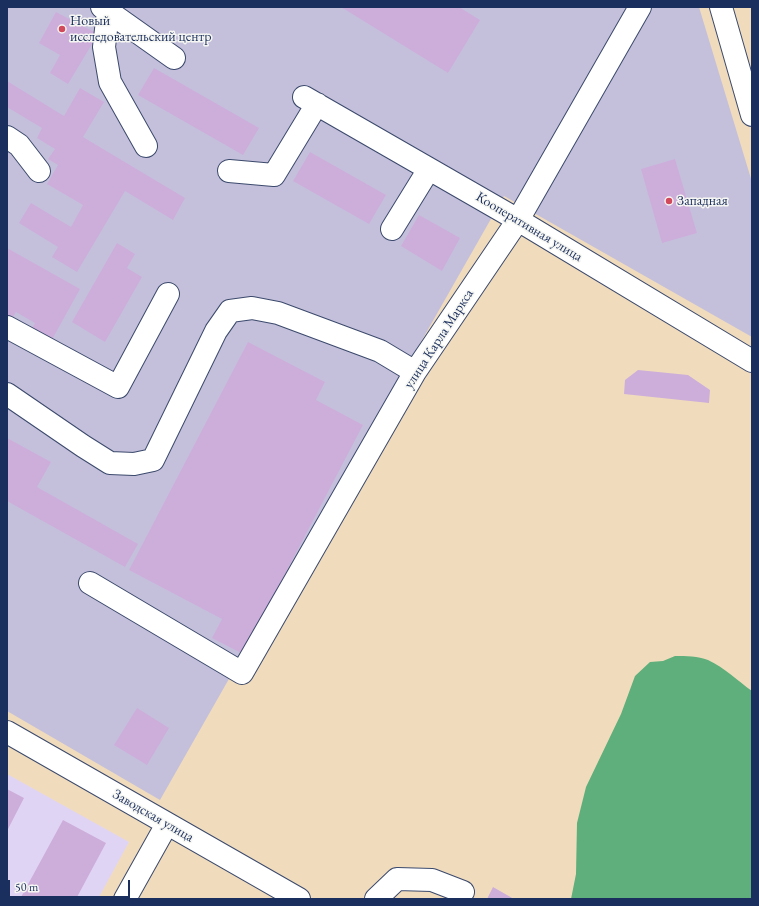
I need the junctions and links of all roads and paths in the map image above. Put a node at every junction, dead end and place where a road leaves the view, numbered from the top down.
1 (640, 7) edge
2 (721, 7) edge
3 (105, 9) edge
4 (174, 58) dead end
5 (752, 115) edge
6 (7, 137) edge
7 (146, 146) dead end
8 (429, 168) junction
9 (39, 171) dead end
10 (229, 171) dead end
11 (518, 220) junction
12 (392, 228) dead end
13 (168, 294) dead end
14 (7, 327) edge
15 (752, 361) edge
16 (415, 372) junction
17 (7, 394) edge
18 (90, 583) dead end
19 (7, 732) edge
20 (167, 824) junction
21 (463, 892) dead end
22 (125, 899) edge
23 (299, 899) edge
24 (376, 899) edge

1 - 11 street, улица Карла Маркса
2 - 5 street
3 - 4 street
3 - 7 street
6 - 9 street
8 - 10 street, Кооперативная улица
8 - 11 street, Кооперативная улица
8 - 12 street
11 - 15 street, Кооперативная улица
11 - 16 street, улица Карла Маркса
13 - 14 street
16 - 17 street
16 - 18 street, улица Карла Маркса
19 - 20 street, Заводская улица
20 - 22 street
20 - 23 street, Заводская улица
21 - 24 street

